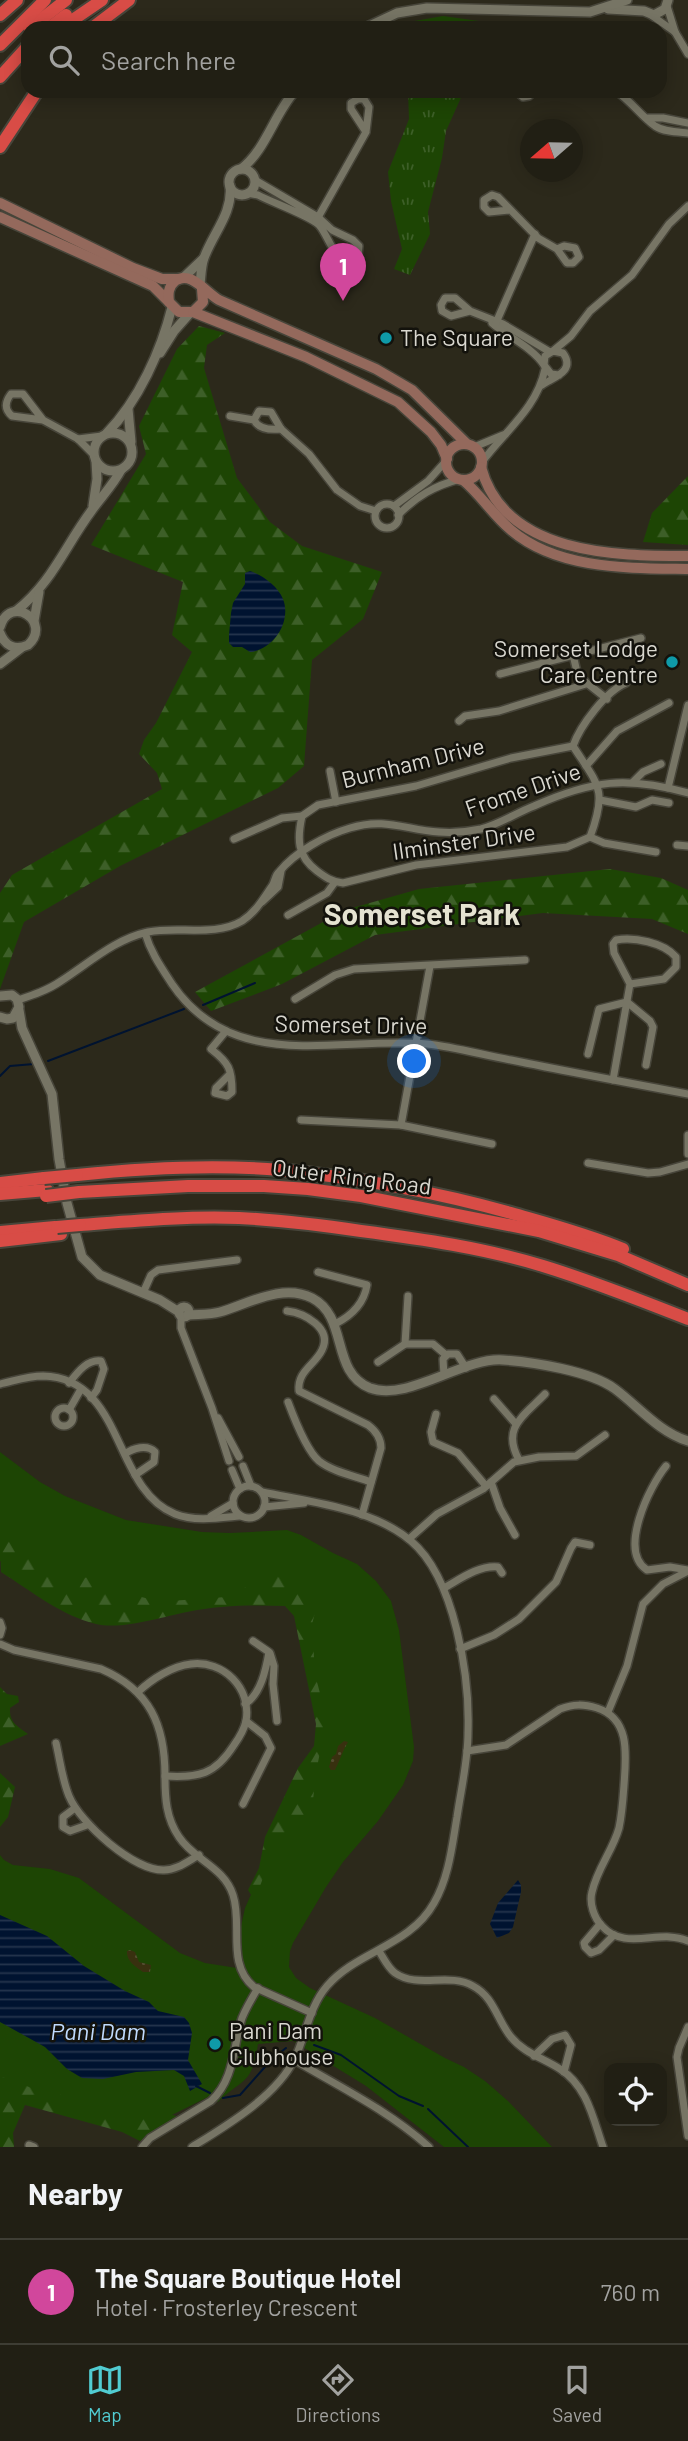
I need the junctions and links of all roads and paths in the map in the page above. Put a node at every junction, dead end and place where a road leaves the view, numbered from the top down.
1 (17, 0) edge
2 (45, 0) edge
3 (66, 0) edge
4 (86, 0) edge
5 (102, 0) edge
6 (129, 0) edge
7 (627, 0) edge
8 (638, 0) edge
9 (679, 0) edge
10 (668, 3) edge
11 (606, 8) junction
12 (647, 13) junction
13 (0, 15) edge
14 (24, 21) edge
15 (39, 21) edge
16 (58, 21) edge
17 (71, 21) edge
18 (101, 21) edge
19 (380, 21) edge
20 (663, 21) edge
21 (21, 24) edge
22 (667, 25) edge
23 (675, 33) junction
24 (21, 36) edge
25 (0, 45) edge
26 (0, 53) edge
27 (21, 54) edge
28 (688, 54) edge
29 (21, 59) edge
30 (0, 77) edge
31 (32, 98) edge
32 (290, 98) edge
33 (624, 98) edge
34 (648, 118) junction
35 (688, 123) edge
36 (366, 132) dead end
37 (688, 133) edge
38 (0, 147) edge
39 (257, 152) junction
40 (241, 169) junction
41 (254, 179) junction
42 (230, 186) junction
43 (246, 194) junction
44 (0, 203) edge
45 (688, 206) edge
46 (228, 210) junction
47 (509, 210) dead end
48 (0, 217) edge
49 (317, 220) junction
50 (535, 234) junction
51 (556, 249) dead end
52 (204, 258) junction
53 (181, 279) junction
54 (201, 287) junction
55 (171, 304) junction
56 (191, 312) junction
57 (470, 312) dead end
58 (493, 322) junction
59 (571, 336) junction
60 (552, 351) junction
61 (568, 359) junction
62 (545, 367) junction
63 (559, 374) junction
64 (144, 378) junction
65 (542, 386) junction
66 (128, 409) junction
67 (230, 416) dead end
68 (43, 421) junction
69 (254, 421) junction
70 (281, 429) junction
71 (104, 435) junction
72 (504, 435) junction
73 (78, 439) junction
74 (131, 445) junction
75 (471, 446) junction
76 (95, 458) junction
77 (447, 460) junction
78 (482, 465) junction
79 (121, 470) junction
80 (461, 480) junction
81 (394, 506) junction
82 (93, 508) junction
83 (376, 511) junction
84 (398, 515) junction
85 (688, 556) edge
86 (688, 569) edge
87 (39, 592) junction
88 (16, 611) junction
89 (34, 621) junction
90 (0, 627) edge
91 (0, 634) edge
92 (641, 638) dead end
93 (0, 645) edge
94 (21, 648) junction
95 (573, 654) junction
96 (0, 664) edge
97 (499, 674) dead end
98 (626, 683) dead end
99 (586, 684) junction
100 (607, 699) junction
101 (669, 703) dead end
102 (688, 705) edge
103 (459, 721) dead end
104 (573, 746) junction
105 (661, 764) dead end
106 (586, 766) junction
107 (330, 771) dead end
108 (634, 782) junction
109 (599, 785) junction
110 (668, 788) junction
111 (688, 793) edge
112 (600, 800) junction
113 (336, 802) junction
114 (669, 803) dead end
115 (302, 816) junction
116 (590, 837) junction
117 (234, 839) dead end
118 (677, 845) dead end
119 (688, 846) edge
120 (656, 852) dead end
121 (300, 853) junction
122 (335, 882) junction
123 (288, 915) dead end
124 (145, 933) junction
125 (525, 960) dead end
126 (430, 966) junction
127 (630, 984) junction
128 (0, 996) edge
129 (295, 999) dead end
130 (627, 1002) junction
131 (18, 1005) junction
132 (3, 1018) edge
133 (22, 1028) junction
134 (226, 1031) junction
135 (415, 1044) junction
136 (588, 1054) dead end
137 (646, 1065) dead end
138 (230, 1074) dead end
139 (613, 1080) junction
140 (688, 1094) edge
141 (301, 1120) dead end
142 (401, 1125) junction
143 (688, 1135) edge
144 (492, 1144) dead end
145 (688, 1154) edge
146 (588, 1163) dead end
147 (688, 1164) edge
148 (0, 1184) edge
149 (78, 1185) junction
150 (46, 1188) junction
151 (0, 1194) edge
152 (0, 1201) edge
153 (59, 1231) junction
154 (0, 1233) edge
155 (0, 1241) edge
156 (237, 1260) dead end
157 (318, 1272) dead end
158 (667, 1276) junction
159 (688, 1285) edge
160 (143, 1293) junction
161 (408, 1296) dead end
162 (287, 1311) dead end
163 (184, 1313) junction
164 (688, 1319) edge
165 (335, 1324) junction
166 (405, 1344) junction
167 (446, 1355) junction
168 (379, 1362) dead end
169 (466, 1368) junction
170 (444, 1375) junction
171 (69, 1383) junction
172 (0, 1384) edge
173 (81, 1389) junction
174 (545, 1394) dead end
175 (91, 1398) junction
176 (494, 1399) dead end
177 (288, 1402) dead end
178 (212, 1408) junction
179 (69, 1410) dead end
180 (436, 1414) dead end
181 (515, 1423) junction
182 (605, 1436) dead end
183 (688, 1441) edge
184 (125, 1454) junction
185 (239, 1457) dead end
186 (519, 1460) junction
187 (229, 1461) dead end
188 (243, 1466) dead end
189 (666, 1466) dead end
190 (232, 1470) dead end
191 (135, 1475) junction
192 (372, 1482) junction
193 (489, 1484) junction
194 (251, 1486) junction
195 (240, 1489) junction
196 (262, 1492) junction
197 (308, 1502) junction
198 (233, 1503) junction
199 (264, 1507) junction
200 (362, 1514) junction
201 (240, 1516) junction
202 (207, 1518) junction
203 (515, 1535) dead end
204 (409, 1539) junction
205 (590, 1545) dead end
206 (688, 1570) edge
207 (502, 1573) dead end
208 (444, 1588) junction
209 (0, 1622) edge
210 (0, 1635) edge
211 (253, 1642) dead end
212 (0, 1644) edge
213 (460, 1649) junction
214 (269, 1652) junction
215 (138, 1692) junction
216 (246, 1704) junction
217 (608, 1712) junction
218 (246, 1721) junction
219 (278, 1721) dead end
220 (56, 1743) dead end
221 (467, 1751) junction
222 (165, 1776) junction
223 (243, 1804) dead end
224 (75, 1808) junction
225 (87, 1825) junction
226 (199, 1855) junction
227 (600, 1924) junction
228 (614, 1935) junction
229 (688, 1941) edge
230 (379, 1951) junction
231 (258, 1989) junction
232 (312, 2013) junction
233 (688, 2027) edge
234 (534, 2056) junction
235 (294, 2060) junction
236 (564, 2072) junction
237 (688, 2136) edge
238 (142, 2147) edge
239 (192, 2147) edge
240 (429, 2147) edge
241 (603, 2147) edge

1 - 13 highway
2 - 14 highway
3 - 15 highway
4 - 16 highway
5 - 17 highway
6 - 18 highway
7 - 11 street
8 - 12 street
9 - 10 street
10 - 12 street
10 - 23 street
11 - 12 street
11 - 19 street
12 - 20 street
21 - 25 highway
22 - 23 street
23 - 28 street
24 - 26 highway
27 - 30 highway
29 - 30 highway
31 - 38 highway
32 - 39 street
33 - 34 street
34 - 35 street
34 - 37 street
36 - 49 street
39 - 40 street
39 - 41 street
40 - 41 street
40 - 42 street
41 - 43 street
41 - 49 street
42 - 43 street
42 - 46 street
43 - 46 street
43 - 49 street
44 - 53 main road
45 - 59 street
46 - 52 street
47 - 50 street
48 - 55 main road
49 - 49 street
50 - 51 street
50 - 58 street
52 - 53 street
52 - 54 street
53 - 54 main road
53 - 55 main road
54 - 56 main road
54 - 75 main road
55 - 56 main road
55 - 64 street
56 - 64 street
56 - 77 main road
57 - 58 street
58 - 60 street
58 - 62 street
59 - 60 street
59 - 61 street
60 - 61 street
60 - 62 street
61 - 63 street
62 - 63 street
62 - 65 street
63 - 65 street
64 - 66 street
65 - 72 street
66 - 71 street
66 - 74 street
67 - 69 street
68 - 68 street
68 - 73 street
69 - 70 street
69 - 70 street
70 - 83 street
71 - 73 street
71 - 74 street
71 - 76 street
72 - 75 street
72 - 78 street
73 - 76 street
74 - 79 street
75 - 77 main road
75 - 78 main road
76 - 79 street
76 - 82 street
77 - 80 main road
77 - 81 street
78 - 80 main road
78 - 85 main road
79 - 82 street
80 - 84 street
80 - 86 main road
81 - 83 street
81 - 84 street
82 - 87 street
83 - 84 street
87 - 88 street
87 - 89 street
88 - 89 street
88 - 90 street
89 - 94 street
91 - 93 street
91 - 94 street
92 - 95 street
94 - 96 street
95 - 97 street
95 - 99 street
98 - 100 street
99 - 100 street
99 - 103 street
100 - 104 street
101 - 106 street
102 - 110 street
104 - 106 street
104 - 113 street, Burnham Drive
105 - 108 street
106 - 109 street
107 - 113 street
108 - 109 street, Frome Drive
108 - 110 street
109 - 112 street
109 - 121 street, Frome Drive
110 - 111 street
112 - 114 street
112 - 116 street
113 - 115 street, Burnham Drive
115 - 117 street, Burnham Drive
115 - 121 street
116 - 120 street
116 - 122 street, Ilminster Drive
118 - 119 street
121 - 122 street
121 - 124 street, Frome Drive
122 - 123 street
124 - 131 street, Frome Drive
124 - 134 street, Somerset Drive
125 - 126 street
126 - 129 street
126 - 135 street
127 - 127 street
127 - 130 street
128 - 131 street
130 - 136 street
130 - 137 street
130 - 139 street
131 - 132 street
131 - 133 street
132 - 133 street
133 - 160 street
134 - 135 street, Somerset Drive
134 - 138 street
135 - 139 street, Somerset Drive
135 - 142 street
139 - 140 street, Somerset Drive
141 - 142 street
142 - 144 street
143 - 145 street
146 - 147 street
148 - 150 highway
149 - 150 highway, Outer Ring Road, bridge
149 - 158 highway, Outer Ring Road
149 - 158 highway
150 - 151 highway
150 - 152 highway, Outer Ring Road
153 - 154 highway
153 - 155 highway
153 - 164 highway, bridge
156 - 160 street
157 - 165 street
158 - 159 highway, Outer Ring Road
160 - 163 street
161 - 166 street
162 - 192 street
163 - 165 street
163 - 178 street
165 - 170 street
166 - 167 street
166 - 168 street
167 - 169 street
167 - 170 street
169 - 170 street
169 - 183 street
171 - 172 street
171 - 173 street
171 - 175 street
173 - 175 street
173 - 179 street
174 - 181 street
175 - 184 street
176 - 181 street
177 - 192 street
178 - 185 street
178 - 187 street
180 - 193 street
181 - 186 street
182 - 186 street
184 - 191 street
184 - 191 street
186 - 193 street
188 - 194 street
189 - 206 street
190 - 195 street
191 - 202 street
192 - 200 street
193 - 203 street
193 - 204 street
194 - 195 street
194 - 196 street
195 - 198 street
196 - 197 street
196 - 199 street
197 - 199 street
197 - 200 street
198 - 201 street
198 - 202 street
199 - 201 street
200 - 204 street
201 - 202 street
204 - 208 street
205 - 213 street
206 - 217 street
207 - 208 street
208 - 213 street
209 - 210 street
211 - 214 street
212 - 215 street
213 - 221 street
214 - 216 street
214 - 219 street
215 - 216 street
215 - 222 street
216 - 218 street
217 - 221 street
217 - 227 street
218 - 222 street
218 - 223 street
220 - 224 street
221 - 230 street
222 - 226 street
224 - 225 street
224 - 225 street
225 - 226 street
226 - 231 street
227 - 228 street
227 - 228 street
228 - 229 street
230 - 232 street
230 - 234 street
231 - 232 street
231 - 238 street
232 - 235 street
233 - 237 street
234 - 236 street
234 - 236 street
235 - 239 street
235 - 240 street
236 - 241 street

